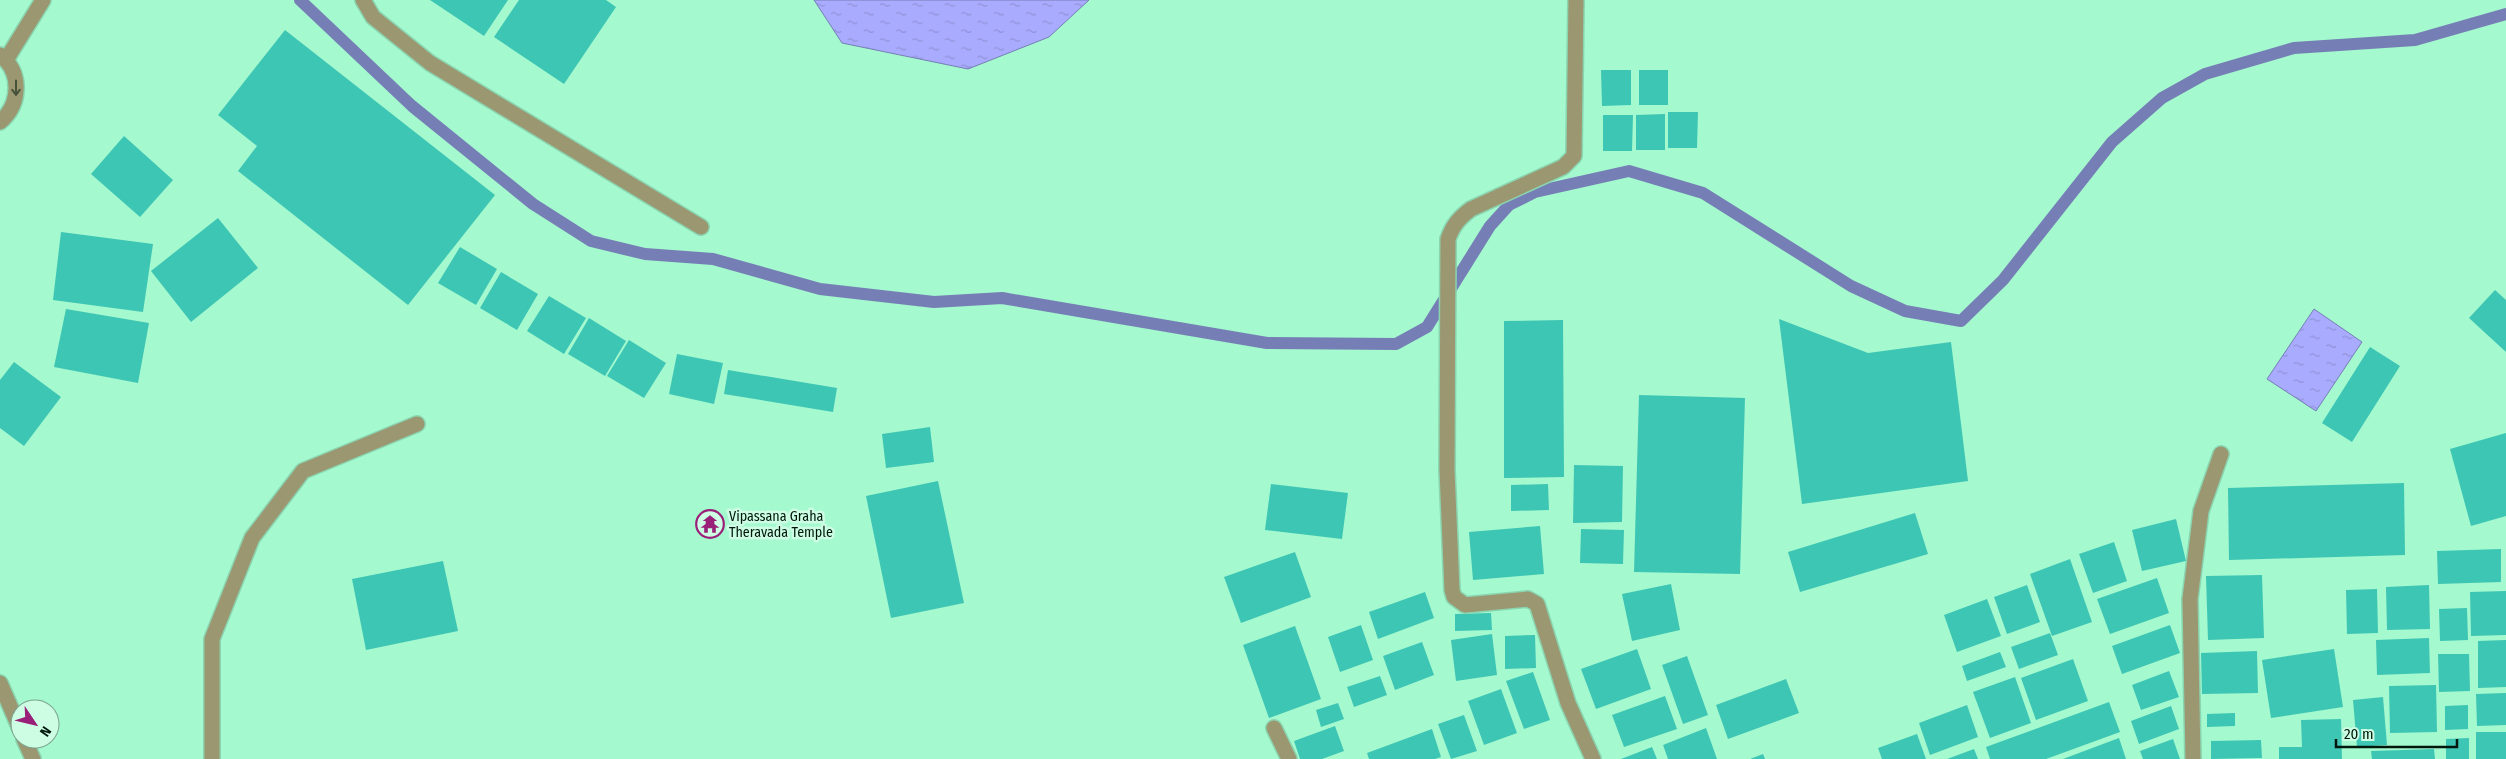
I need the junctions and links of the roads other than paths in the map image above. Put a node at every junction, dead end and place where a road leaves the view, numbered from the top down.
1 (43, 0) edge
2 (363, 0) edge
3 (1576, 0) edge
4 (3, 57) edge
5 (0, 122) edge
6 (701, 227) dead end
7 (417, 424) dead end
8 (2221, 454) dead end
9 (0, 683) edge
10 (10, 706) edge
11 (1274, 728) dead end
12 (212, 759) edge
13 (1289, 759) edge
14 (1593, 759) edge
15 (2193, 759) edge

1 - 4 street
2 - 6 street
3 - 14 street
4 -> 5 street
7 - 12 street
8 - 15 street
9 - 10 street
11 - 13 street

